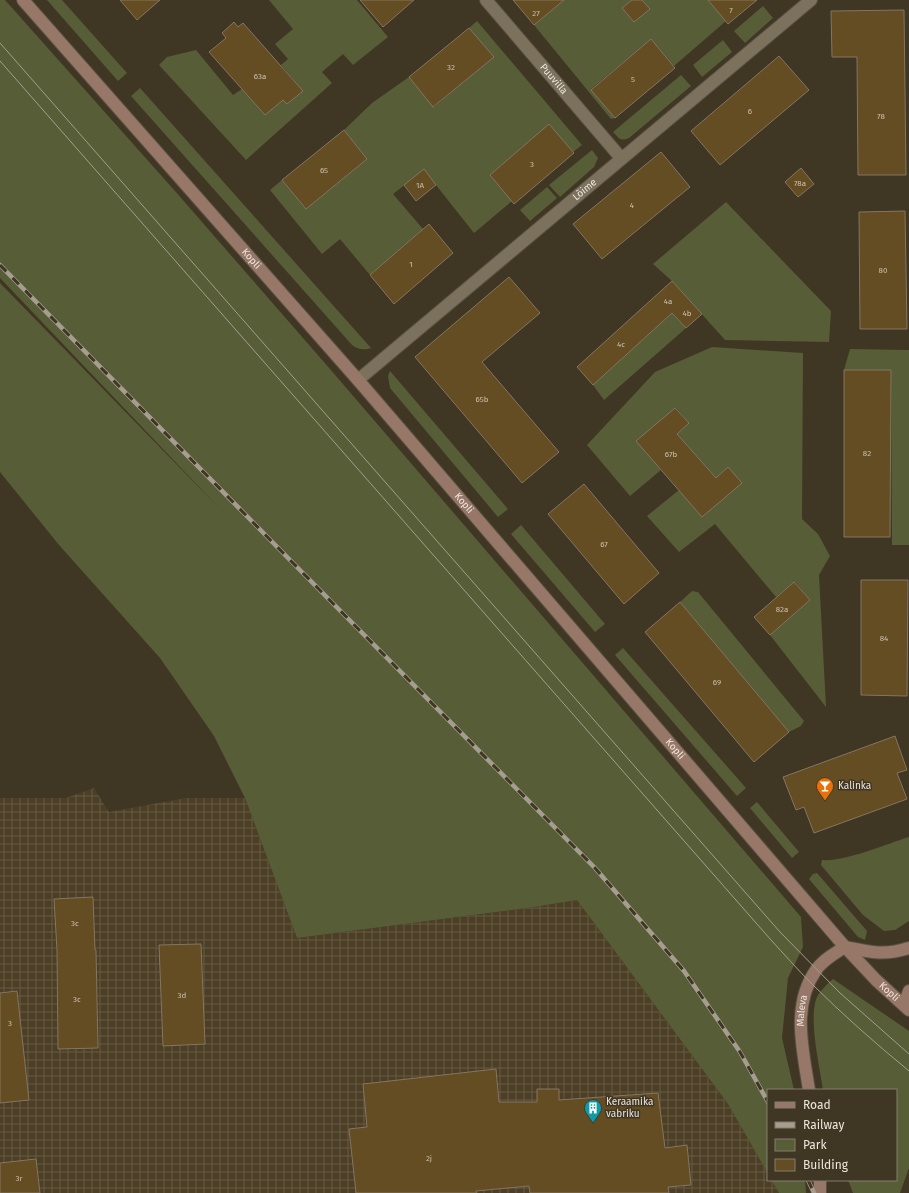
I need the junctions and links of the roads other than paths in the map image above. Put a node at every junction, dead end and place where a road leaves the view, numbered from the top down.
1 (23, 0) edge
2 (486, 0) edge
3 (811, 0) edge
4 (622, 158) junction
5 (358, 380) junction
6 (845, 947) junction
7 (909, 948) edge
8 (909, 991) edge
9 (908, 1006) edge
10 (809, 1089) edge
11 (820, 1181) edge
12 (820, 1193) edge

1 - 5 street, Kopli
2 - 4 street, Puuvilla
3 - 4 street, Lõime
4 - 5 street, Lõime
5 - 6 street, Kopli
6 - 7 street
6 - 9 street, Kopli
6 - 10 street, Maleva
8 - 9 street
11 - 12 street

